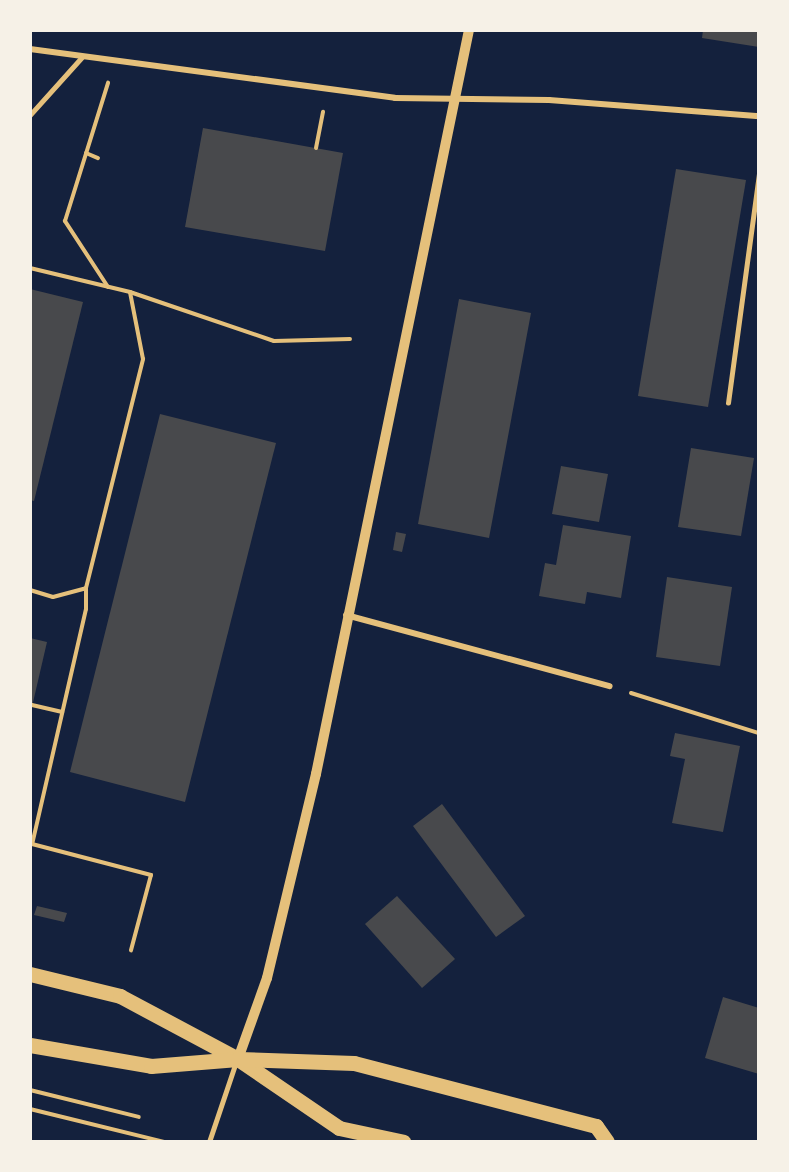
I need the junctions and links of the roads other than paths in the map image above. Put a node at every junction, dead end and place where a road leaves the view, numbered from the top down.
1 (469, 30) edge
2 (30, 49) edge
3 (82, 57) junction
4 (455, 97) junction
5 (30, 115) edge
6 (759, 116) edge
7 (759, 174) edge
8 (728, 403) dead end
9 (346, 615) junction
10 (610, 686) road end
11 (30, 974) edge
12 (30, 1045) edge
13 (238, 1059) junction
14 (208, 1142) edge
15 (404, 1142) edge
16 (608, 1142) edge

1 - 4 street
2 - 3 street
3 - 4 street
3 - 5 lane
4 - 6 street
4 - 9 street
7 - 8 lane
9 - 10 street
9 - 13 street
11 - 13 main road
12 - 13 main road
13 - 14 lane
13 - 15 main road
13 - 16 main road

